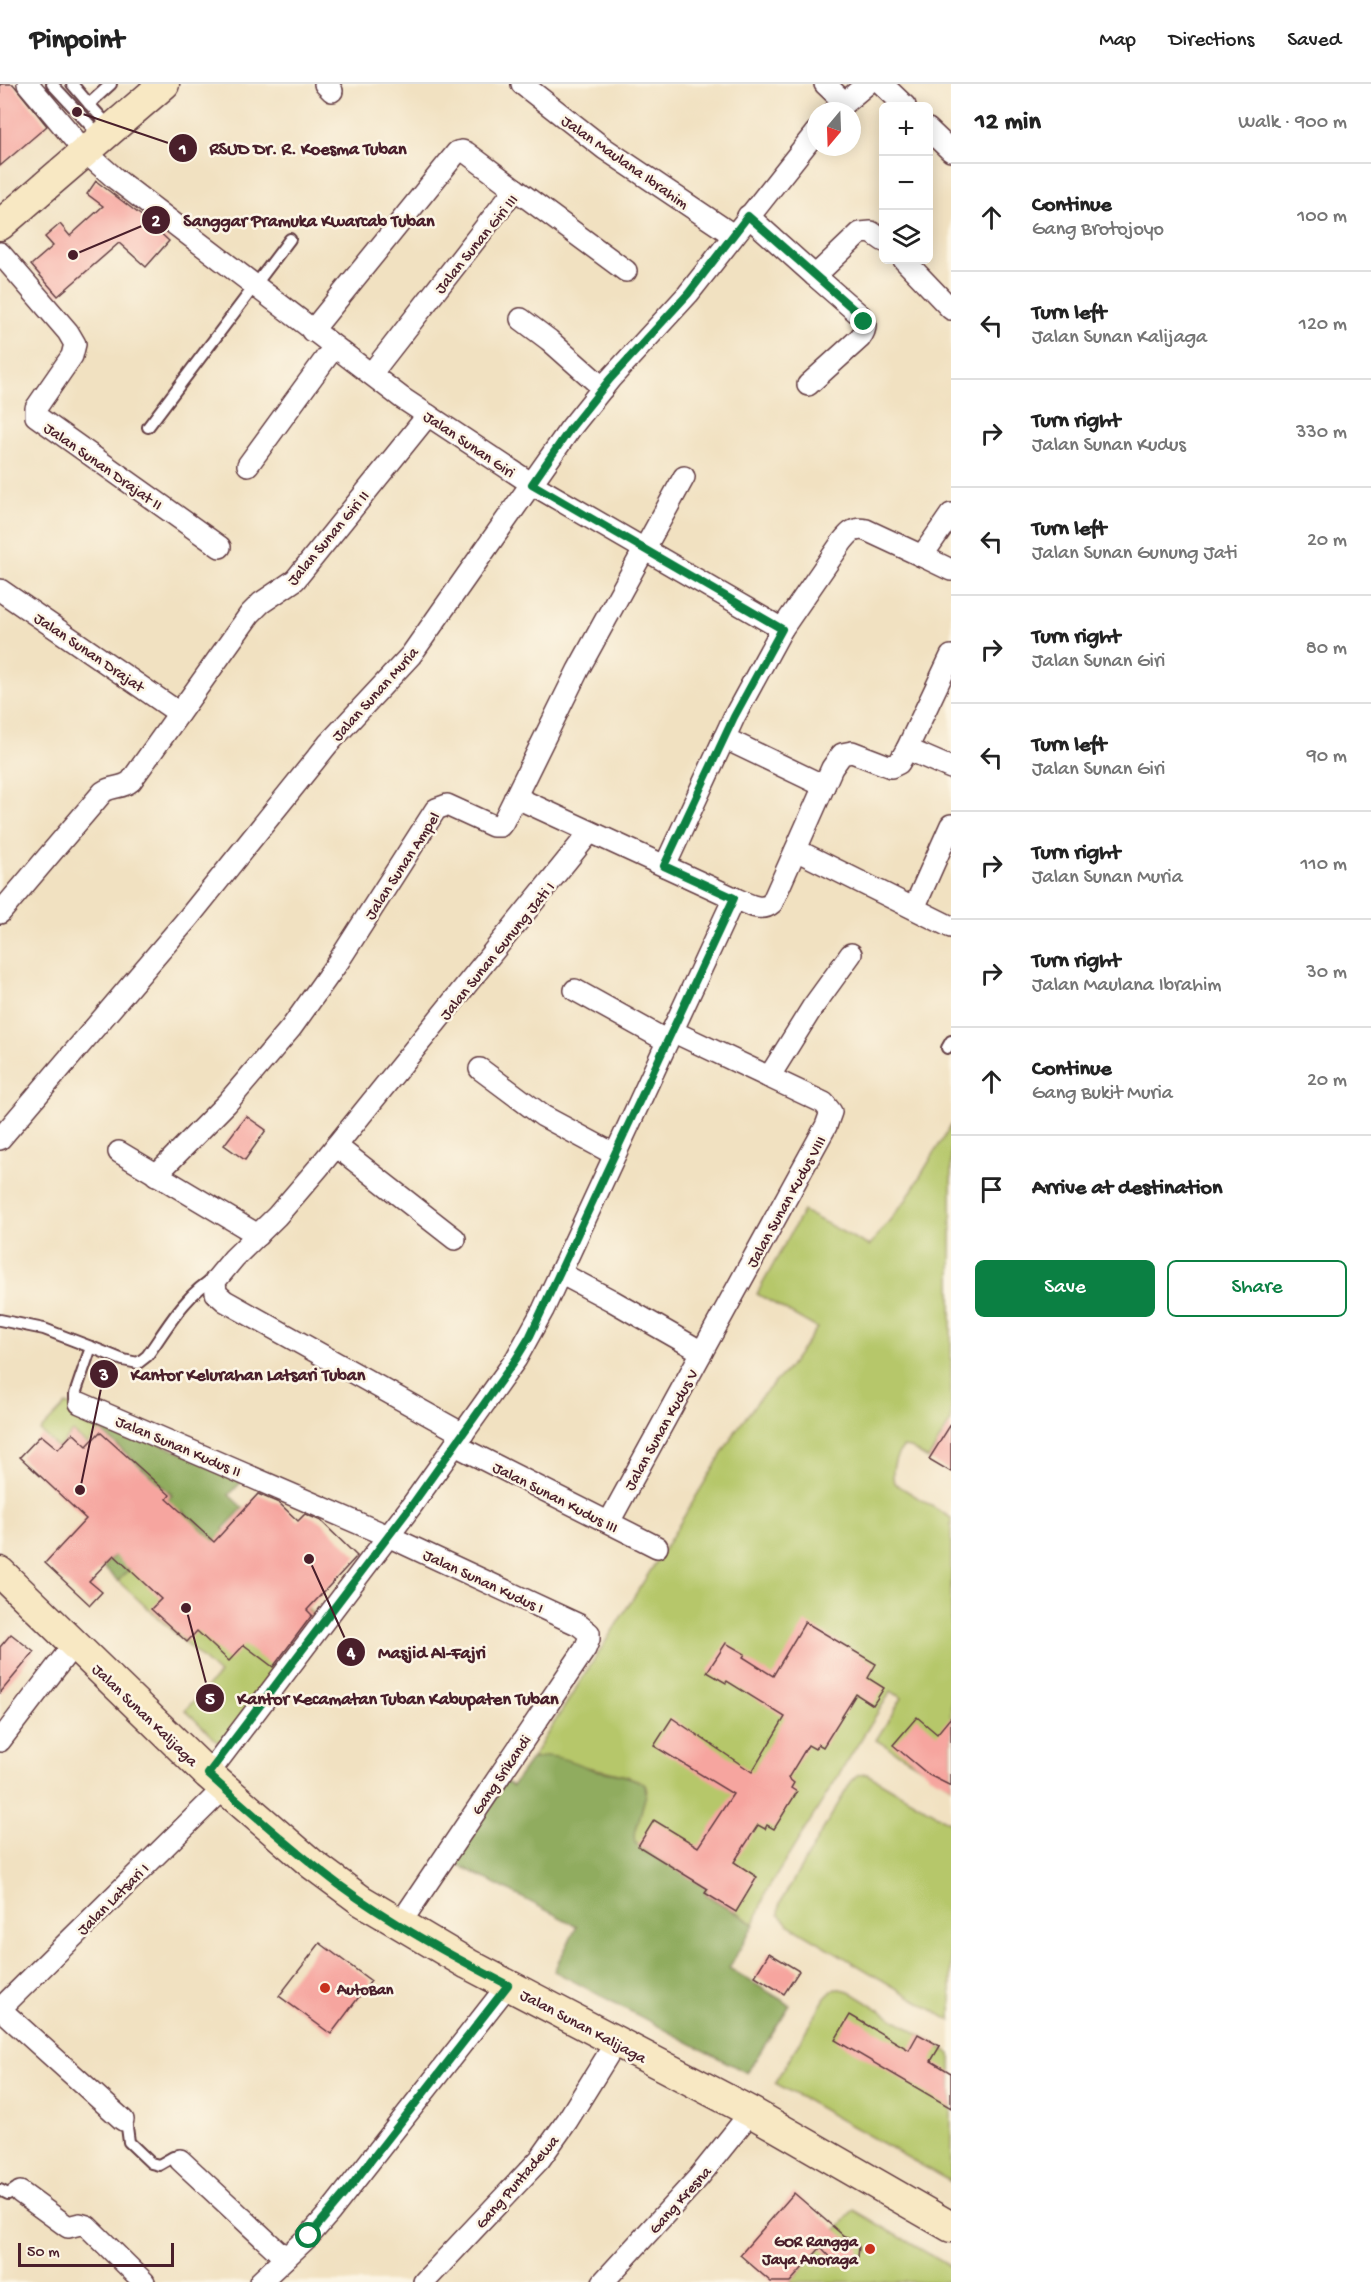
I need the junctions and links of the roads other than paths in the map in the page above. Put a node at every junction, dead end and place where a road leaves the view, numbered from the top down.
1 (28, 84) edge
2 (52, 84) edge
3 (72, 84) edge
4 (111, 84) edge
5 (164, 84) edge
6 (522, 84) edge
7 (825, 84) edge
8 (867, 84) edge
9 (882, 84) edge
10 (836, 102) edge
11 (844, 102) edge
12 (901, 102) edge
13 (89, 104) junction
14 (933, 134) edge
15 (99, 139) junction
16 (807, 143) edge
17 (951, 151) edge
18 (515, 189) junction
19 (748, 216) junction
20 (0, 225) edge
21 (733, 235) junction
22 (879, 238) edge
23 (290, 239) dead end
24 (0, 253) edge
25 (908, 264) edge
26 (626, 271) dead end
27 (815, 276) junction
28 (254, 286) junction
29 (951, 309) edge
30 (521, 319) dead end
31 (312, 331) junction
32 (334, 347) junction
33 (370, 374) junction
34 (808, 385) dead end
35 (603, 388) junction
36 (428, 415) junction
37 (148, 427) dead end
38 (248, 465) dead end
39 (684, 477) dead end
40 (532, 484) junction
41 (951, 513) edge
42 (220, 547) dead end
43 (644, 549) junction
44 (922, 556) junction
45 (951, 570) edge
46 (0, 590) edge
47 (782, 629) junction
48 (951, 656) edge
49 (180, 713) junction
50 (724, 738) junction
51 (907, 749) junction
52 (951, 768) edge
53 (824, 786) junction
54 (515, 797) junction
55 (951, 825) edge
56 (590, 832) junction
57 (796, 850) junction
58 (664, 866) junction
59 (734, 898) junction
60 (914, 908) junction
61 (0, 914) edge
62 (951, 927) edge
63 (851, 954) dead end
64 (575, 990) dead end
65 (669, 1036) junction
66 (480, 1069) dead end
67 (769, 1077) junction
68 (0, 1139) edge
69 (336, 1146) junction
70 (119, 1152) dead end
71 (614, 1154) junction
72 (156, 1175) junction
73 (258, 1235) junction
74 (455, 1239) dead end
75 (560, 1273) junction
76 (216, 1277) junction
77 (0, 1320) edge
78 (91, 1347) junction
79 (702, 1352) junction
80 (80, 1403) joint
81 (459, 1439) junction
82 (609, 1522) junction
83 (388, 1536) junction
84 (657, 1547) dead end
85 (0, 1572) edge
86 (579, 1625) joint
87 (74, 1644) junction
88 (0, 1741) edge
89 (216, 1781) junction
90 (399, 1925) junction
91 (508, 1985) junction
92 (0, 2008) edge
93 (616, 2042) junction
94 (751, 2112) junction
95 (123, 2120) joint
96 (180, 2160) joint
97 (10, 2191) edge
98 (951, 2227) edge
99 (285, 2258) junction
100 (144, 2282) edge
101 (261, 2282) edge
102 (424, 2282) edge
103 (603, 2282) edge

1 - 15 street, Jalan Sunan Giri
2 - 15 lane
3 - 13 lane
4 - 13 lane
5 - 15 main road
6 - 21 street, Jalan Maulana Ibrahim
7 - 10 street
8 - 11 street
9 - 12 street
13 - 15 lane
14 - 17 street
15 - 20 main road
15 - 28 street, Jalan Sunan Giri
16 - 19 street
18 - 26 street, Jalan Sunan Giri III
18 - 31 street
18 - 33 street, Jalan Sunan Giri III
19 - 21 street, Jalan Sunan Muria
19 - 27 street
21 - 35 street, Jalan Sunan Muria
22 - 27 street
23 - 28 lane
24 - 42 street, Jalan Sunan Drajat II
25 - 29 street
27 - 34 street
28 - 31 street, Jalan Sunan Giri
28 - 37 lane
30 - 35 street
31 - 32 street, Jalan Sunan Giri
32 - 33 street, Jalan Sunan Giri
32 - 38 street
33 - 36 street, Jalan Sunan Giri
35 - 40 street, Jalan Sunan Muria
36 - 40 street, Jalan Sunan Giri
36 - 49 street, Jalan Sunan Giri II
39 - 43 street, Jalan Sunan Ampel
40 - 43 street, Jalan Sunan Giri
40 - 68 street, Jalan Sunan Muria
41 - 44 street
43 - 47 street, Jalan Sunan Giri
43 - 54 street, Jalan Sunan Ampel
44 - 45 street
44 - 47 street
46 - 49 street, Jalan Sunan Drajat
47 - 50 street
48 - 51 street
49 - 61 street, Jalan Sunan Giri II
50 - 53 street
50 - 58 street
51 - 52 street
51 - 53 street
53 - 57 street
54 - 56 street
54 - 72 street, Jalan Sunan Ampel
55 - 60 street
56 - 58 street
56 - 69 street, Jalan Sunan Gunung Jati I
57 - 59 street
57 - 60 street
58 - 59 street
59 - 65 street, Jalan Latsari I
60 - 62 street
63 - 67 street
64 - 65 street, Jalan Sunan Kudus VIII
65 - 67 street, Jalan Sunan Kudus VIII
65 - 71 street, Jalan Latsari I
66 - 71 street
67 - 79 street, Jalan Sunan Kudus VIII
69 - 73 street, Jalan Sunan Gunung Jati I
69 - 74 street
70 - 72 street
71 - 75 street, Jalan Latsari I
72 - 73 street
73 - 76 street, Jalan Sunan Gunung Jati I
75 - 79 street, Jalan Sunan Kudus V
75 - 81 street, Jalan Latsari I
76 - 78 lane
76 - 81 street, Jalan Sunan Kudus III
77 - 78 lane
78 - 80 lane, Jalan Sunan Kudus II
79 - 82 street, Jalan Sunan Kudus V
80 - 83 street, Jalan Sunan Kudus II
81 - 82 street, Jalan Sunan Kudus III
81 - 83 street, Jalan Latsari I
82 - 84 street, Jalan Sunan Kudus III
83 - 86 street, Jalan Sunan Kudus I
83 - 89 street, Jalan Latsari I
85 - 87 main road, Jalan Sunan Kalijaga
86 - 90 street, Gang Srikandi
87 - 88 street
87 - 89 main road, Jalan Sunan Kalijaga
89 - 90 main road, Jalan Sunan Kalijaga
89 - 92 street, Jalan Latsari I
90 - 91 main road, Jalan Sunan Kalijaga
91 - 93 main road, Jalan Sunan Kalijaga
91 - 99 street
92 - 95 street
93 - 94 main road, Jalan Sunan Kalijaga
93 - 102 street, Gang Puntadewa
94 - 98 main road, Jalan Sunan Kalijaga
94 - 103 street, Gang Kresna
95 - 96 lane
96 - 99 street
97 - 100 street
99 - 101 street

